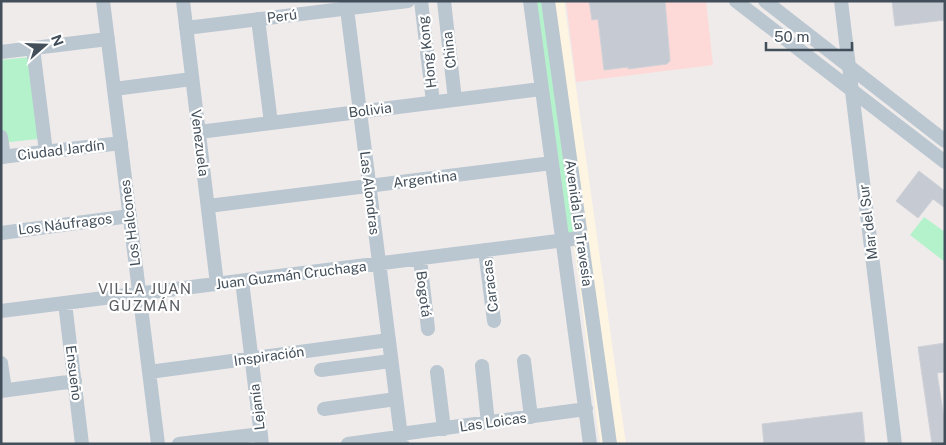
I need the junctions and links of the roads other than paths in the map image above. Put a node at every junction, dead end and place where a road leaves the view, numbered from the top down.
1 (103, 1) edge
2 (183, 1) edge
3 (408, 1) edge
4 (421, 1) edge
5 (444, 1) edge
6 (530, 1) edge
7 (548, 1) edge
8 (736, 1) edge
9 (765, 1) edge
10 (841, 1) edge
11 (346, 5) edge
12 (258, 19) junction
13 (186, 28) junction
14 (108, 39) junction
15 (33, 48) junction
16 (1, 52) edge
17 (849, 68) junction
18 (192, 79) junction
19 (114, 89) junction
20 (541, 89) junction
21 (853, 91) junction
22 (455, 100) junction
23 (433, 102) junction
24 (360, 111) junction
25 (271, 123) junction
26 (199, 132) junction
27 (1, 137) edge
28 (945, 141) edge
29 (121, 143) junction
30 (46, 152) junction
31 (2, 157) edge
32 (945, 162) edge
33 (552, 163) junction
34 (369, 186) junction
35 (208, 206) junction
36 (130, 216) junction
37 (1, 232) edge
38 (581, 238) junction
39 (562, 241) junction
40 (486, 250) junction
41 (420, 259) junction
42 (379, 264) junction
43 (242, 281) junction
44 (217, 284) junction
45 (139, 294) junction
46 (65, 303) junction
47 (1, 311) edge
48 (494, 321) dead end
49 (428, 329) dead end
50 (388, 340) junction
51 (251, 358) junction
52 (391, 361) junction
53 (524, 361) dead end
54 (1, 363) edge
55 (482, 366) dead end
56 (321, 370) dead end
57 (149, 372) junction
58 (437, 372) dead end
59 (74, 381) junction
60 (3, 390) edge
61 (396, 399) junction
62 (324, 409) dead end
63 (586, 410) junction
64 (531, 417) junction
65 (488, 423) junction
66 (444, 429) junction
67 (261, 439) edge
68 (401, 439) edge
69 (82, 444) edge
70 (158, 444) edge
71 (179, 444) edge
72 (348, 444) edge
73 (590, 444) edge
74 (610, 444) edge
75 (895, 444) edge

1 - 14 street, Los Halcones
2 - 13 street, Venezuela
3 - 11 street, Perú
4 - 23 street, Hong Kong
5 - 22 street, China
6 - 20 street, Avenida La Travesía
7 - 38 street, Avenida La Travesía
8 - 21 street
9 - 17 street
10 - 17 street, Mar del Sur
11 - 12 street, Perú
11 - 24 street, Las Alondras
12 - 13 street, Perú
12 - 25 street
13 - 18 street, Venezuela
14 - 15 street
14 - 19 street, Los Halcones
15 - 16 street
15 - 30 street
17 - 21 street, Mar del Sur
17 - 28 street
18 - 19 street
18 - 26 street, Venezuela
19 - 29 street, Los Halcones
20 - 22 street, Bolivia
20 - 33 street, Avenida La Travesía
21 - 32 street
21 - 75 street, Mar del Sur
22 - 23 street, Bolivia
23 - 24 street, Bolivia
24 - 25 street, Bolivia
24 - 34 street, Las Alondras
25 - 26 street, Bolivia
26 - 35 street, Venezuela
27 - 31 street
29 - 30 street, Ciudad Jardín
29 - 36 street, Los Halcones
30 - 31 street, Ciudad Jardín
33 - 34 street, Argentina
33 - 39 street, Avenida La Travesía
34 - 35 street, Argentina
34 - 42 street, Las Alondras
35 - 44 street, Venezuela
36 - 37 street, Los Náufragos
36 - 45 street, Los Halcones
38 - 39 street, Juan Guzmán Cruchaga
38 - 74 street, Avenida La Travesía
39 - 40 street, Juan Guzmán Cruchaga
39 - 63 street, Avenida La Travesía
40 - 41 street, Juan Guzmán Cruchaga
40 - 48 street, Caracas
41 - 42 street, Juan Guzmán Cruchaga
41 - 49 street, Bogotá
42 - 43 street, Juan Guzmán Cruchaga
42 - 50 street, Las Alondras
43 - 44 street, Juan Guzmán Cruchaga
43 - 51 street, Lejanía
44 - 45 street, Juan Guzmán Cruchaga
45 - 46 street, Juan Guzmán Cruchaga
45 - 57 street, Los Halcones
46 - 47 street, Juan Guzmán Cruchaga
46 - 59 street, Ensueño
50 - 51 street, Inspiración
50 - 52 street, Las Alondras
51 - 57 street, Inspiración
51 - 67 street, Lejanía
52 - 56 street
52 - 61 street, Las Alondras
53 - 64 street
54 - 60 street
55 - 65 street
57 - 70 street, Los Halcones
58 - 66 street
59 - 60 street
59 - 69 street, Ensueño
61 - 62 street
61 - 68 street, Las Alondras
63 - 64 street, Las Loicas
63 - 73 street, Avenida La Travesía
64 - 65 street, Las Loicas
65 - 66 street, Las Loicas
66 - 68 street, Las Loicas
67 - 71 street
68 - 72 street, Las Loicas

